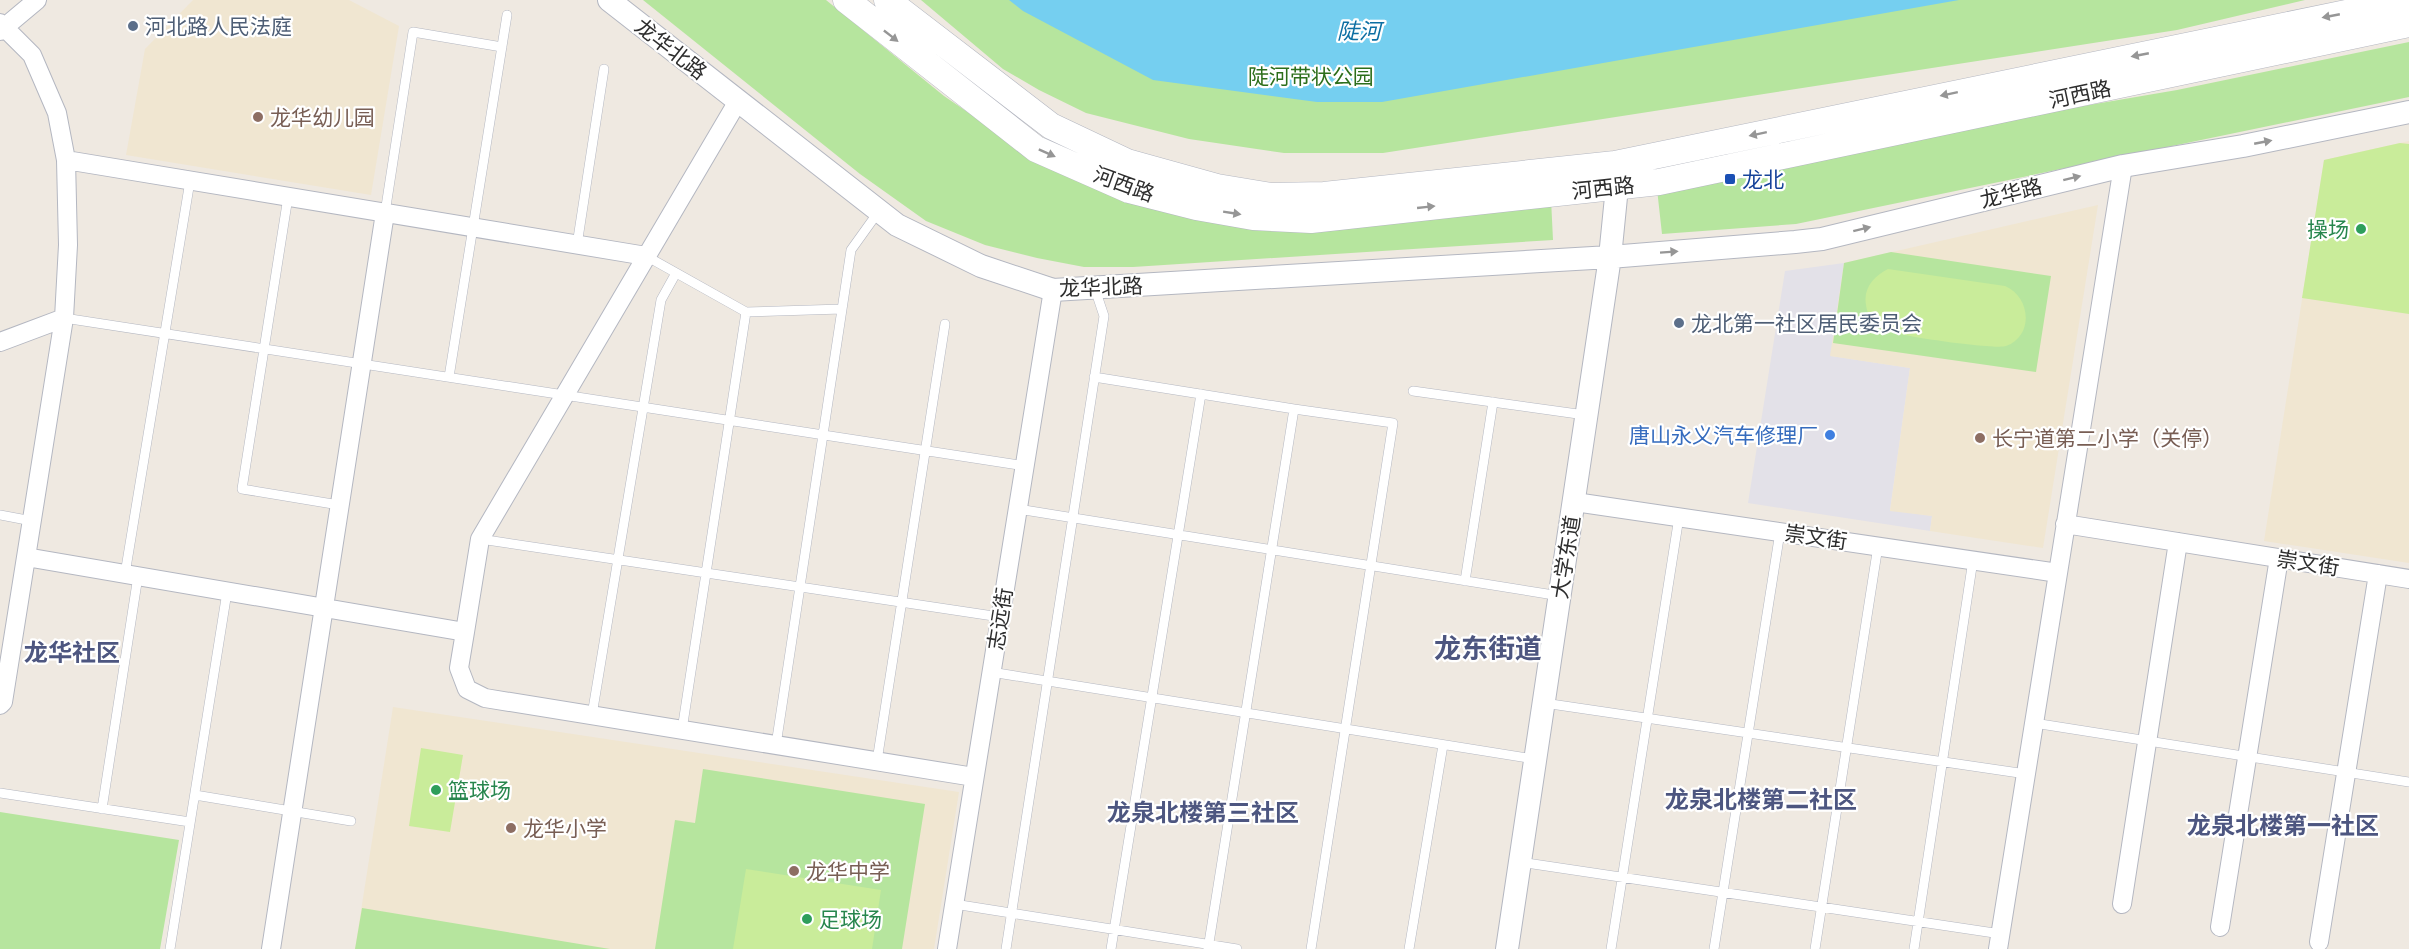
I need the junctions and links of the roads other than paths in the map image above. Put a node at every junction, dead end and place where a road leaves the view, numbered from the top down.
1 (37, 0) edge
2 (609, 0) edge
3 (846, 0) edge
4 (887, 0) edge
5 (2409, 0) edge
6 (507, 15) dead end
7 (2409, 24) edge
8 (1, 27) edge
9 (502, 46) junction
10 (604, 69) dead end
11 (738, 101) junction
12 (2409, 112) edge
13 (66, 160) junction
14 (2123, 166) junction
15 (1616, 175) junction
16 (190, 181) junction
17 (288, 197) junction
18 (879, 211) junction
19 (385, 213) junction
20 (473, 228) junction
21 (576, 245) junction
22 (646, 256) junction
23 (1610, 257) junction
24 (676, 273) junction
25 (1095, 289) junction
26 (1053, 290) junction
27 (842, 309) junction
28 (747, 312) junction
29 (64, 318) junction
30 (945, 324) dead end
31 (165, 333) junction
32 (0, 342) edge
33 (264, 348) junction
34 (362, 363) junction
35 (449, 377) junction
36 (1094, 377) junction
37 (1413, 391) dead end
38 (1201, 394) junction
39 (564, 395) junction
40 (1493, 402) junction
41 (643, 407) junction
42 (1294, 409) junction
43 (1587, 415) junction
44 (730, 421) junction
45 (823, 435) junction
46 (926, 451) junction
47 (1025, 466) junction
48 (1575, 502) junction
49 (339, 504) junction
50 (1018, 509) junction
51 (0, 515) edge
52 (1679, 518) junction
53 (32, 521) junction
54 (2065, 524) junction
55 (1780, 532) junction
56 (1178, 535) junction
57 (480, 539) junction
58 (2178, 542) junction
59 (1878, 546) junction
60 (1272, 550) junction
61 (26, 557) junction
62 (2279, 558) junction
63 (618, 560) junction
64 (1972, 560) junction
65 (1371, 566) junction
66 (705, 573) junction
67 (2058, 573) junction
68 (2378, 574) junction
69 (132, 575) junction
70 (2409, 579) edge
71 (1464, 581) junction
72 (800, 588) junction
73 (227, 592) junction
74 (1561, 596) junction
75 (902, 603) junction
76 (323, 608) junction
77 (1000, 618) junction
78 (465, 632) junction
79 (991, 672) junction
80 (1151, 698) junction
81 (1543, 703) junction
82 (0, 705) edge
83 (1246, 713) junction
84 (592, 715) junction
85 (1647, 718) junction
86 (2034, 723) junction
87 (1345, 729) junction
88 (682, 730) junction
89 (1748, 734) junction
90 (2147, 741) junction
91 (776, 745) junction
92 (1443, 745) junction
93 (1846, 748) junction
94 (2247, 757) junction
95 (1536, 759) junction
96 (877, 761) junction
97 (1942, 762) junction
98 (2344, 772) junction
99 (2026, 774) junction
100 (974, 777) junction
101 (2409, 782) edge
102 (0, 793) edge
103 (195, 795) junction
104 (102, 809) junction
105 (292, 811) junction
106 (351, 821) dead end
107 (190, 822) junction
108 (1520, 862) junction
109 (1622, 877) junction
110 (1723, 892) junction
111 (954, 904) junction
112 (2122, 904) dead end
113 (1822, 907) junction
114 (1918, 921) junction
115 (2220, 927) dead end
116 (1114, 929) junction
117 (2000, 941) edge
118 (2319, 942) dead end
119 (1209, 947) edge
120 (170, 949) edge
121 (271, 949) edge
122 (947, 949) edge
123 (1006, 949) edge
124 (1111, 949) edge
125 (1237, 949) edge
126 (1311, 949) edge
127 (1409, 949) edge
128 (1507, 949) edge
129 (1611, 949) edge
130 (1714, 949) edge
131 (1815, 949) edge
132 (1914, 949) edge

1 - 8 street
2 - 11 street, 龙华北路
3 -> 15 main road, 河西路
4 - 15 main road, 河西路
5 -> 15 main road, 河西路
6 - 9 lane
7 - 15 main road, 河西路
8 - 13 street
9 - 19 lane
9 - 20 lane
10 - 21 lane
11 - 18 street, 龙华北路
11 - 22 street
14 -> 12 street, 龙华路
13 - 16 street
13 - 29 street
23 -> 14 street, 龙华路
14 - 54 street
15 - 23 street, 大学东道
16 - 17 street
16 - 31 lane
17 - 19 street
17 - 33 lane
18 - 26 street, 龙华北路
18 - 27 lane
19 - 20 street
19 - 34 street
20 - 21 street
20 - 35 lane
21 - 22 street
22 - 24 lane
22 - 39 street
23 - 25 street, 龙华北路
23 - 43 street, 大学东道
24 - 28 lane
24 - 41 lane
25 - 26 street, 龙华北路
25 - 36 lane
26 - 47 street, 志远街
27 - 28 lane
27 - 45 lane
28 - 44 lane
29 - 31 lane
29 - 32 street
29 - 53 street
30 - 46 lane
31 - 33 lane
31 - 69 lane
33 - 34 lane
33 - 49 lane
34 - 35 lane
34 - 49 street
35 - 39 lane
36 - 38 lane
36 - 123 lane
37 - 40 lane
38 - 42 lane
38 - 56 lane
39 - 41 lane
39 - 57 street
40 - 43 lane
40 - 71 lane
41 - 44 lane
41 - 63 lane
42 - 60 lane
42 - 65 lane
43 - 48 street, 大学东道
44 - 45 lane
44 - 66 lane
45 - 46 lane
45 - 72 lane
46 - 47 lane
46 - 75 lane
47 - 50 street, 志远街
48 - 52 street, 崇文街
48 - 74 street, 大学东道
49 - 76 street
50 - 56 lane
50 - 77 street, 志远街
51 - 53 lane
52 - 55 street, 崇文街
52 - 85 lane
53 - 61 street
54 - 58 street, 崇文街
54 - 67 street
55 - 59 street, 崇文街
55 - 89 lane
56 - 60 lane
56 - 80 lane
57 - 63 lane
57 - 78 street
58 - 62 street, 崇文街
58 - 90 street
59 - 64 street, 崇文街
59 - 93 lane
60 - 65 lane
60 - 83 lane
61 - 69 street
61 - 82 street
62 - 68 street, 崇文街
62 - 94 street
63 - 66 lane
63 - 84 lane
64 - 67 street, 崇文街
64 - 97 lane
65 - 71 lane
65 - 87 lane
66 - 72 lane
66 - 88 lane
67 - 86 street
68 - 70 street, 崇文街
68 - 98 street
69 - 73 street
69 - 104 lane
71 - 74 lane
72 - 75 lane
72 - 91 lane
73 - 76 street
73 - 103 lane
74 - 81 street, 大学东道
75 - 77 lane
75 - 96 lane
76 - 78 street
76 - 105 street
77 - 79 street, 志远街
78 - 84 street
79 - 80 lane
79 - 100 street, 志远街
80 - 83 lane
80 - 116 lane
81 - 85 lane
81 - 95 street, 大学东道
83 - 87 lane
83 - 119 lane
84 - 88 street
85 - 89 lane
85 - 109 lane
86 - 90 lane
86 - 99 street
87 - 92 lane
87 - 126 lane
88 - 91 street
89 - 93 lane
89 - 110 lane
90 - 94 lane
90 - 112 street
91 - 96 street
92 - 95 lane
92 - 127 lane
93 - 97 lane
93 - 113 lane
94 - 98 lane
94 - 115 street
95 - 108 street, 大学东道
96 - 100 street
97 - 99 lane
97 - 114 lane
98 - 101 lane
98 - 118 street
99 - 117 street
100 - 111 street, 志远街
102 - 104 lane
103 - 105 lane
103 - 107 lane
104 - 107 lane
105 - 106 lane
105 - 121 street
107 - 120 lane
108 - 109 lane
108 - 128 street, 大学东道
109 - 110 lane
109 - 129 lane
110 - 113 lane
110 - 130 lane
111 - 116 lane
111 - 122 street, 志远街
113 - 114 lane
113 - 131 lane
114 - 117 lane
114 - 132 lane
116 - 119 lane
116 - 124 lane
119 - 125 lane

